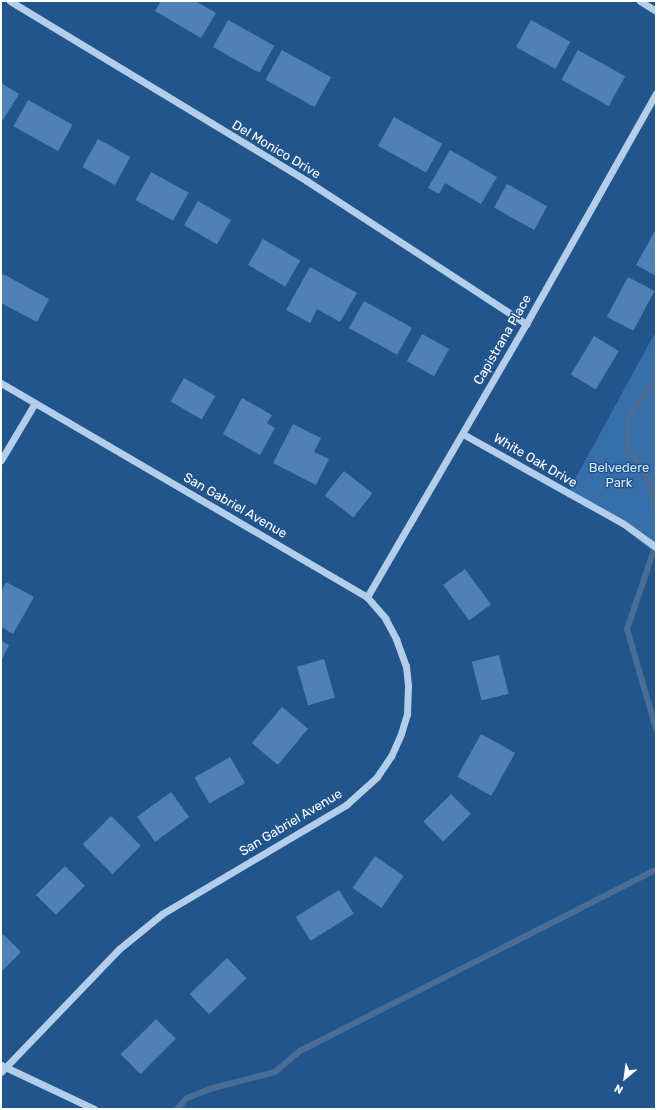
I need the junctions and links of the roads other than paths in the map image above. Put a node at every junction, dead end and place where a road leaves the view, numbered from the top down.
1 (10, 1) edge
2 (640, 1) edge
3 (656, 11) edge
4 (656, 93) edge
5 (526, 324) junction
6 (1, 383) edge
7 (35, 403) junction
8 (463, 434) junction
9 (1, 460) edge
10 (656, 547) edge
11 (367, 597) junction
12 (2, 1069) edge
13 (94, 1109) edge

1 - 5 street, Del Monico Drive
2 - 3 street
4 - 5 street, Capistrana Place
5 - 8 street, Capistrana Place
6 - 7 street, San Gabriel Avenue
7 - 9 street
7 - 11 street, San Gabriel Avenue
8 - 10 street, White Oak Drive
8 - 11 street, Capistrana Place
11 - 12 street, San Gabriel Avenue
12 - 13 street

